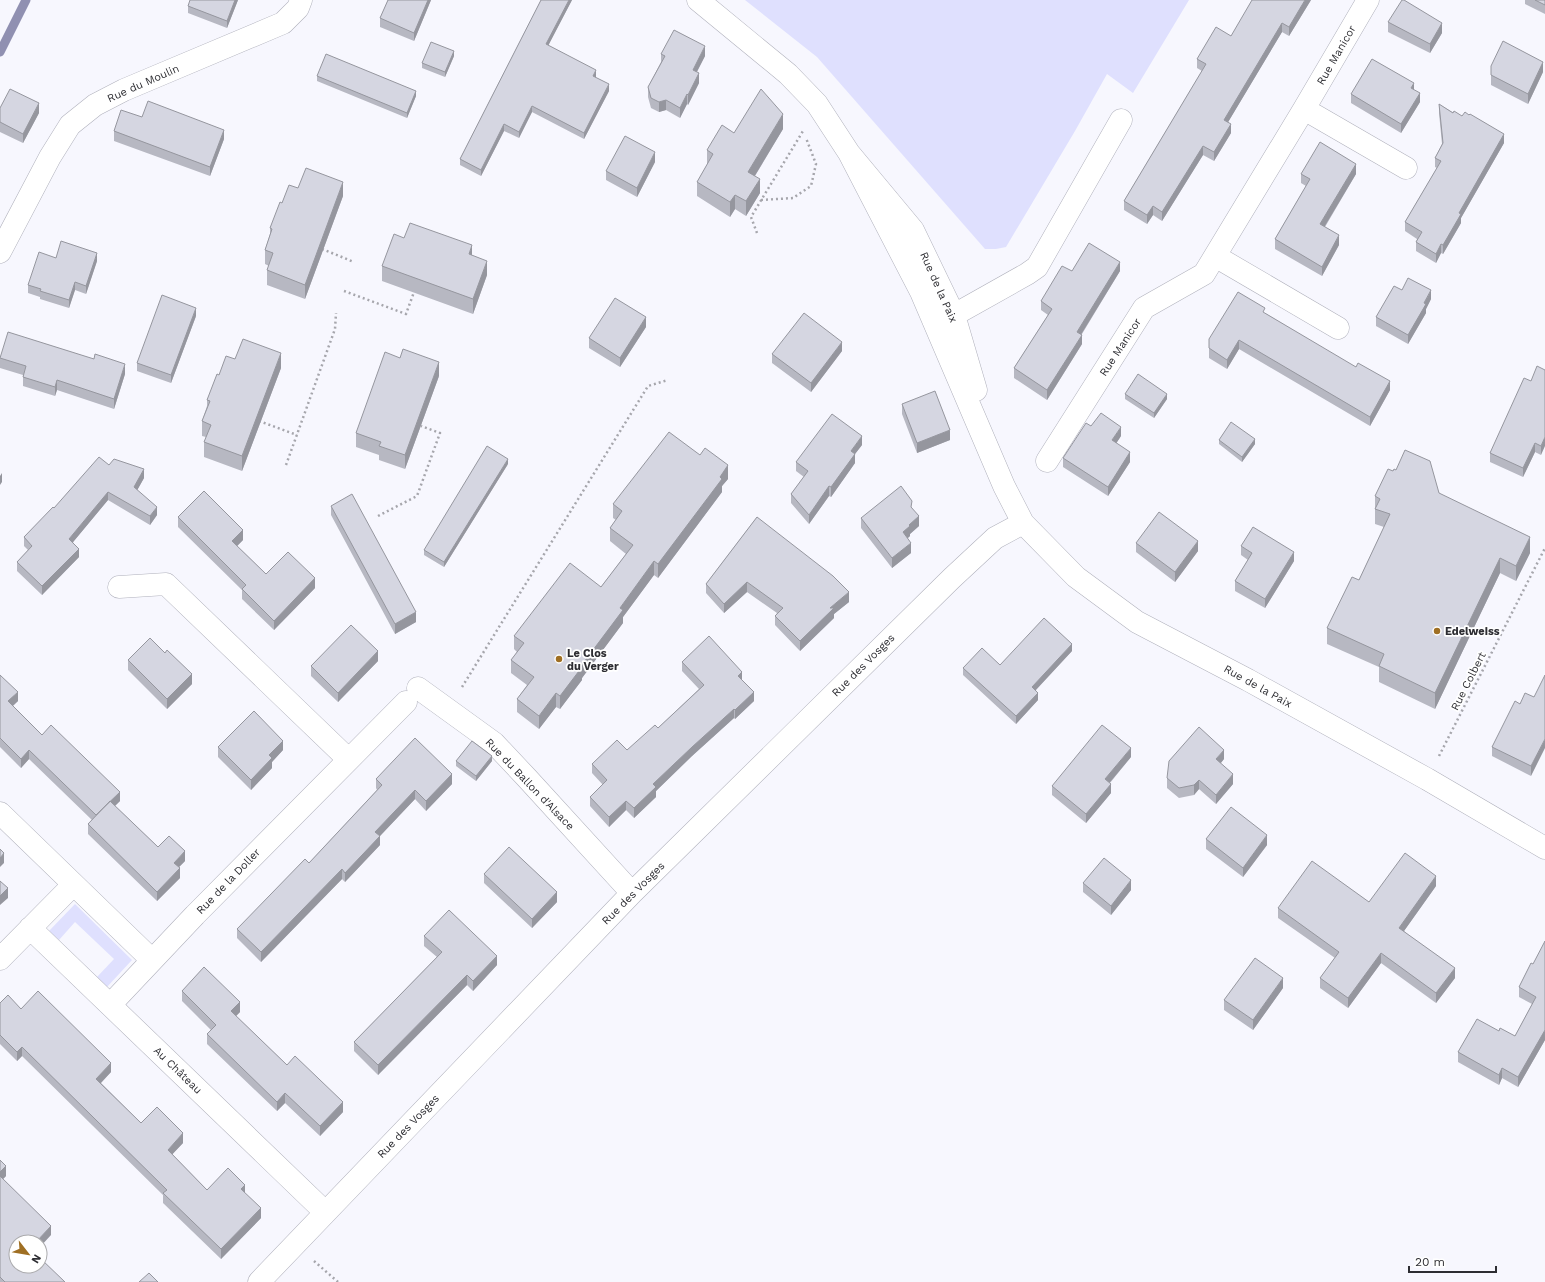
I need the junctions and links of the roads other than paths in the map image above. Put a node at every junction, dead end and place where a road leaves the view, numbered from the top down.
1 (301, 0) edge
2 (698, 0) edge
3 (1368, 0) edge
4 (1304, 109) junction
5 (1121, 120) dead end
6 (849, 153) junction
7 (1406, 168) dead end
8 (0, 252) edge
9 (1215, 256) junction
10 (954, 315) junction
11 (1338, 328) dead end
12 (1047, 461) dead end
13 (1004, 486) junction
14 (1023, 523) junction
15 (119, 587) dead end
16 (412, 695) joint
17 (348, 759) junction
18 (0, 813) edge
19 (1545, 848) edge
20 (73, 884) junction
21 (632, 893) junction
22 (30, 928) junction
23 (0, 959) edge
24 (152, 960) junction
25 (110, 1005) junction
26 (325, 1212) junction
27 (259, 1282) edge

1 - 8 street, Rue du Moulin
2 - 6 street, Rue de la Paix
3 - 4 street, Rue Manicor
4 - 7 street
4 - 9 street, Rue Manicor
5 - 10 street
6 - 10 street, Rue de la Paix
6 - 13 street, Rue de la Paix
9 - 11 street
9 - 12 street, Rue Manicor
10 - 13 street, Rue de la Paix
13 - 14 street, Rue de la Paix
14 - 19 street, Rue de la Paix
14 - 21 street, Rue des Vosges
15 - 17 street
16 - 17 street, Rue de la Doller
16 - 21 street, Rue du Ballon d'Alsace
17 - 24 street, Rue de la Doller
18 - 20 street
20 - 22 street
20 - 24 street
21 - 26 street, Rue des Vosges
22 - 23 street
22 - 25 street, Au Château
24 - 25 street, Rue de la Doller
25 - 26 street, Au Château
26 - 27 street, Rue des Vosges

